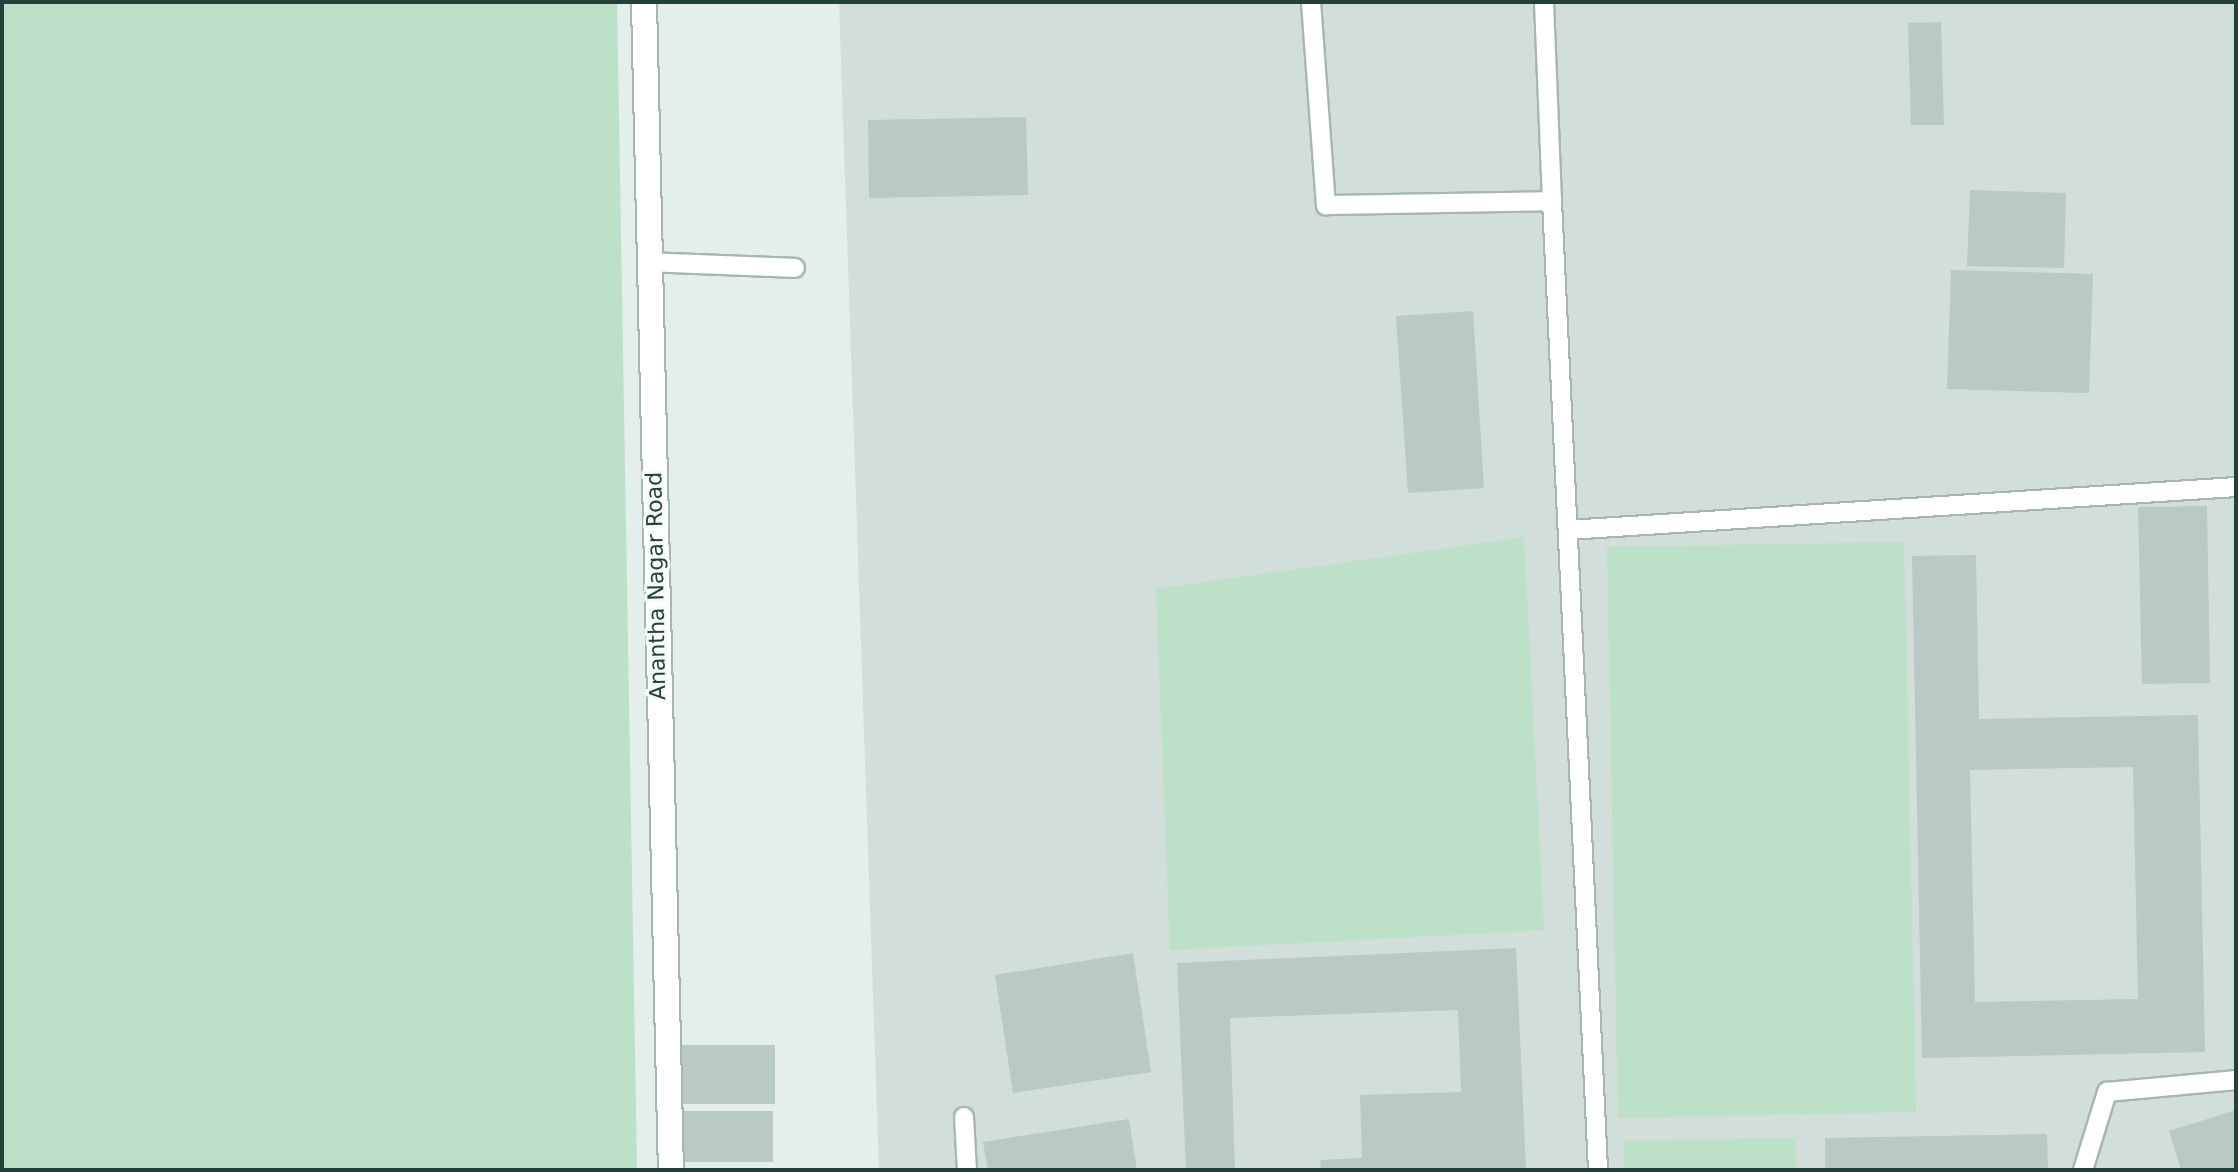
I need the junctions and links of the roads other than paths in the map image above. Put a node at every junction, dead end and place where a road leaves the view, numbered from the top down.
1 (644, 2) edge
2 (1311, 2) edge
3 (1544, 2) edge
4 (1552, 201) junction
5 (648, 262) junction
6 (795, 268) dead end
7 (2236, 487) edge
8 (1568, 530) junction
9 (2236, 1080) edge
10 (964, 1117) dead end
11 (671, 1170) edge
12 (967, 1170) edge
13 (1598, 1170) edge
14 (2083, 1170) edge

1 - 5 street, Anantha Nagar Road
2 - 4 lane
3 - 4 lane
4 - 8 lane
5 - 6 lane
5 - 11 street, Anantha Nagar Road
7 - 8 lane
8 - 13 lane
9 - 14 lane
10 - 12 lane

